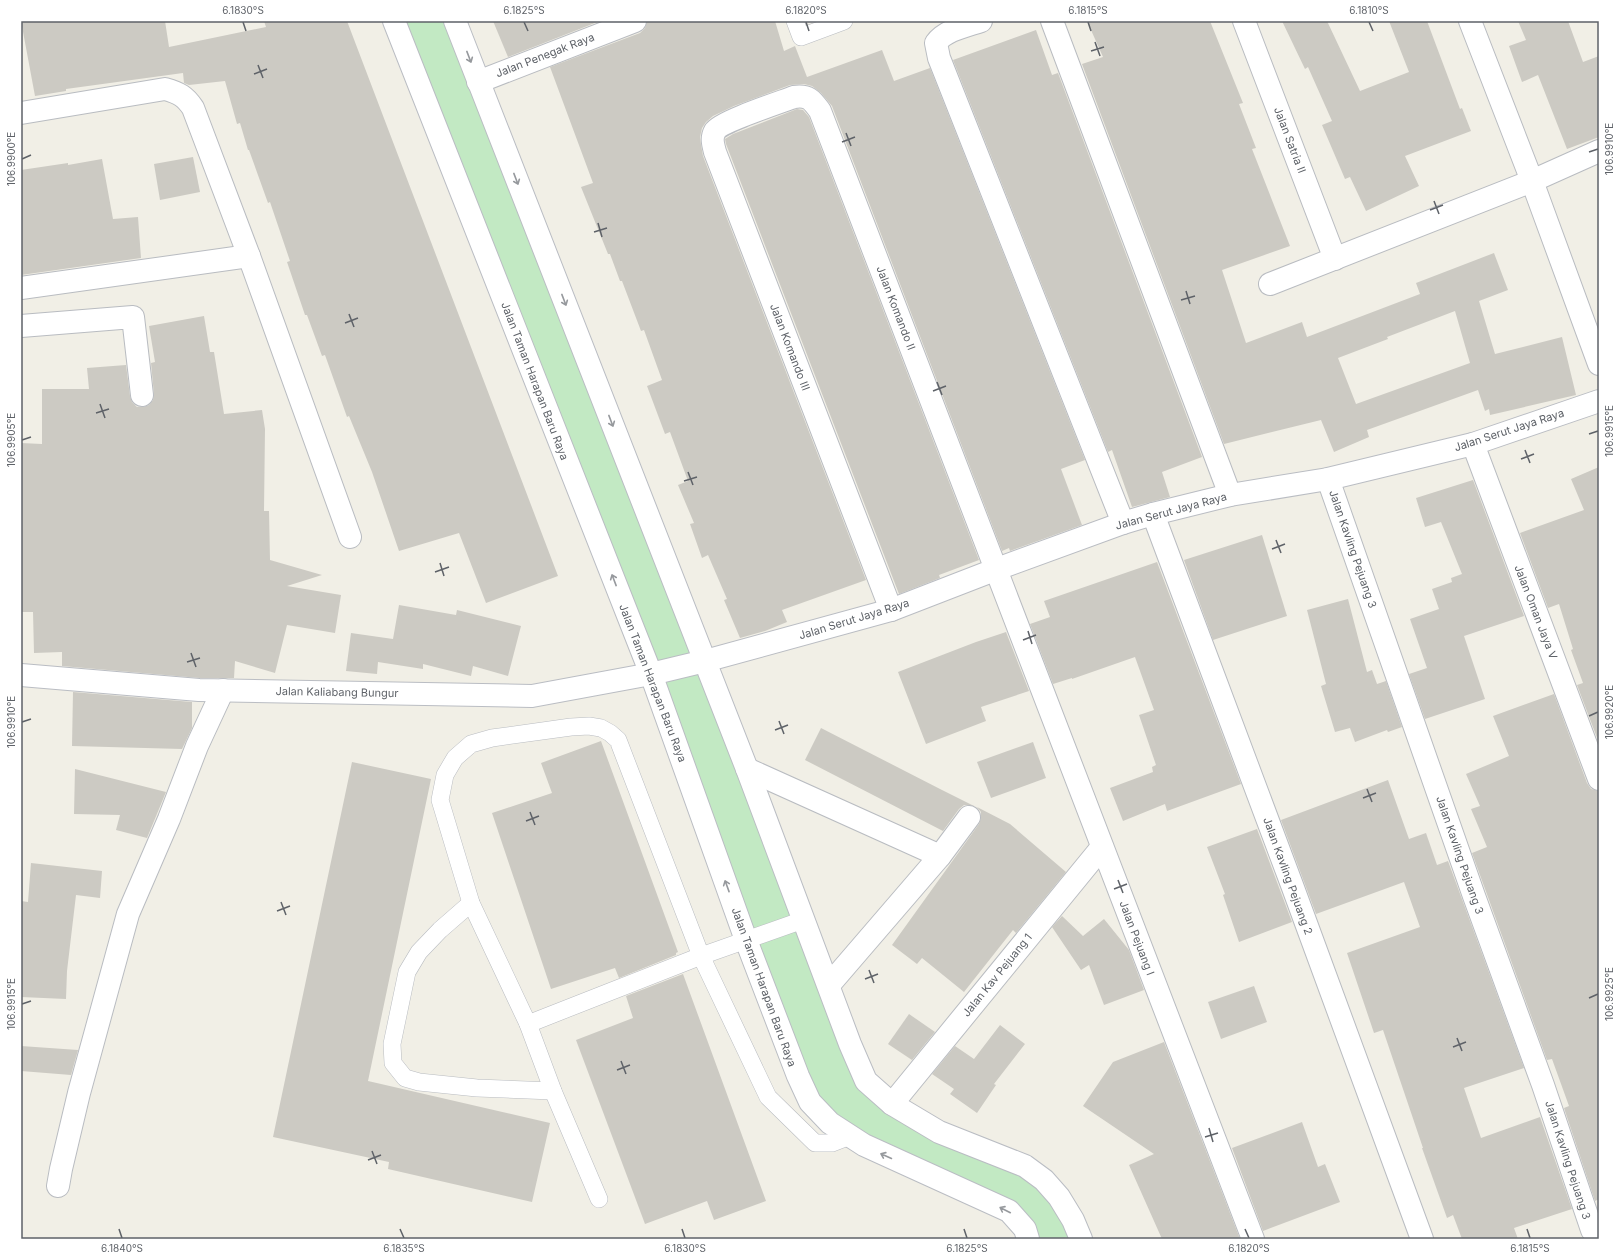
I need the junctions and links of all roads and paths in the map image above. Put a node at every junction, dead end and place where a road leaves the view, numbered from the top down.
1 (394, 21) edge
2 (455, 21) edge
3 (635, 21) edge
4 (795, 21) edge
5 (844, 21) edge
6 (981, 21) edge
7 (1052, 21) edge
8 (1244, 21) edge
9 (1470, 21) edge
10 (604, 26) edge
11 (478, 82) junction
12 (760, 110) joint
13 (21, 113) edge
14 (1599, 152) edge
15 (1532, 181) junction
16 (249, 256) junction
17 (1335, 259) junction
18 (1270, 284) dead end
19 (21, 288) edge
20 (21, 326) edge
21 (1599, 364) edge
22 (142, 395) dead end
23 (1599, 401) edge
24 (1473, 444) junction
25 (1328, 479) junction
26 (1230, 495) junction
27 (1153, 514) junction
28 (1123, 523) junction
29 (350, 537) dead end
30 (997, 569) junction
31 (890, 610) junction
32 (705, 661) junction
33 (651, 674) junction
34 (21, 675) edge
35 (223, 690) junction
36 (747, 769) junction
37 (1599, 779) edge
38 (969, 817) dead end
39 (1102, 847) junction
40 (940, 856) junction
41 (471, 903) junction
42 (803, 920) junction
43 (746, 940) junction
44 (701, 956) junction
45 (829, 985) junction
46 (528, 1024) junction
47 (553, 1091) junction
48 (892, 1104) junction
49 (850, 1136) junction
50 (58, 1186) dead end
51 (600, 1199) dead end
52 (1592, 1230) dead end
53 (1028, 1239) edge
54 (1081, 1239) edge
55 (1253, 1239) edge
56 (1422, 1239) edge

33 -> 1 street, Jalan Taman Harapan Baru Raya
2 -> 11 street
3 - 10 street, Jalan Penegak Raya
4 - 5 lane
6 - 28 street
7 - 26 street
8 - 17 street, Jalan Satria II
9 - 15 street
10 - 11 street, Jalan Penegak Raya
11 -> 32 street
12 - 30 street, Jalan Komando II
12 - 31 street, Jalan Komando III
13 - 16 street
14 - 15 street
15 - 17 street
15 - 21 street
16 - 19 street
16 - 29 street
17 - 18 street
20 - 22 street
23 - 24 street, Jalan Serut Jaya Raya
24 - 25 street, Jalan Serut Jaya Raya
24 - 37 street, Jalan Oman Jaya V
25 - 26 street, Jalan Serut Jaya Raya
25 - 52 street, Jalan Kavling Pejuang 3
26 - 27 street, Jalan Serut Jaya Raya
27 - 28 street, Jalan Serut Jaya Raya
27 - 56 street, Jalan Kavling Pejuang 2
28 - 30 street, Jalan Serut Jaya Raya
30 - 31 street, Jalan Serut Jaya Raya
30 - 39 street, Jalan Pejuang I
31 - 32 street, Jalan Serut Jaya Raya
32 - 33 street, Jalan Serut Jaya Raya
32 - 36 street
33 - 35 street, Jalan Kaliabang Bungur
43 -> 33 street, Jalan Taman Harapan Baru Raya
34 - 35 street, Jalan Kaliabang Bungur
35 - 50 street
36 - 40 street
36 - 42 street
38 - 40 street
39 - 48 street, Jalan Kav Pejuang 1
39 - 55 street, Jalan Pejuang I
40 - 45 street
41 - 44 lane
41 - 46 lane
41 - 47 lane
42 - 43 lane
42 - 45 street
43 - 44 lane
43 - 49 street, Jalan Taman Harapan Baru Raya
44 - 46 lane
44 - 49 lane
45 - 48 street
46 - 47 lane
47 - 51 lane
48 - 54 street
53 -> 49 street, Jalan Taman Harapan Baru Raya

